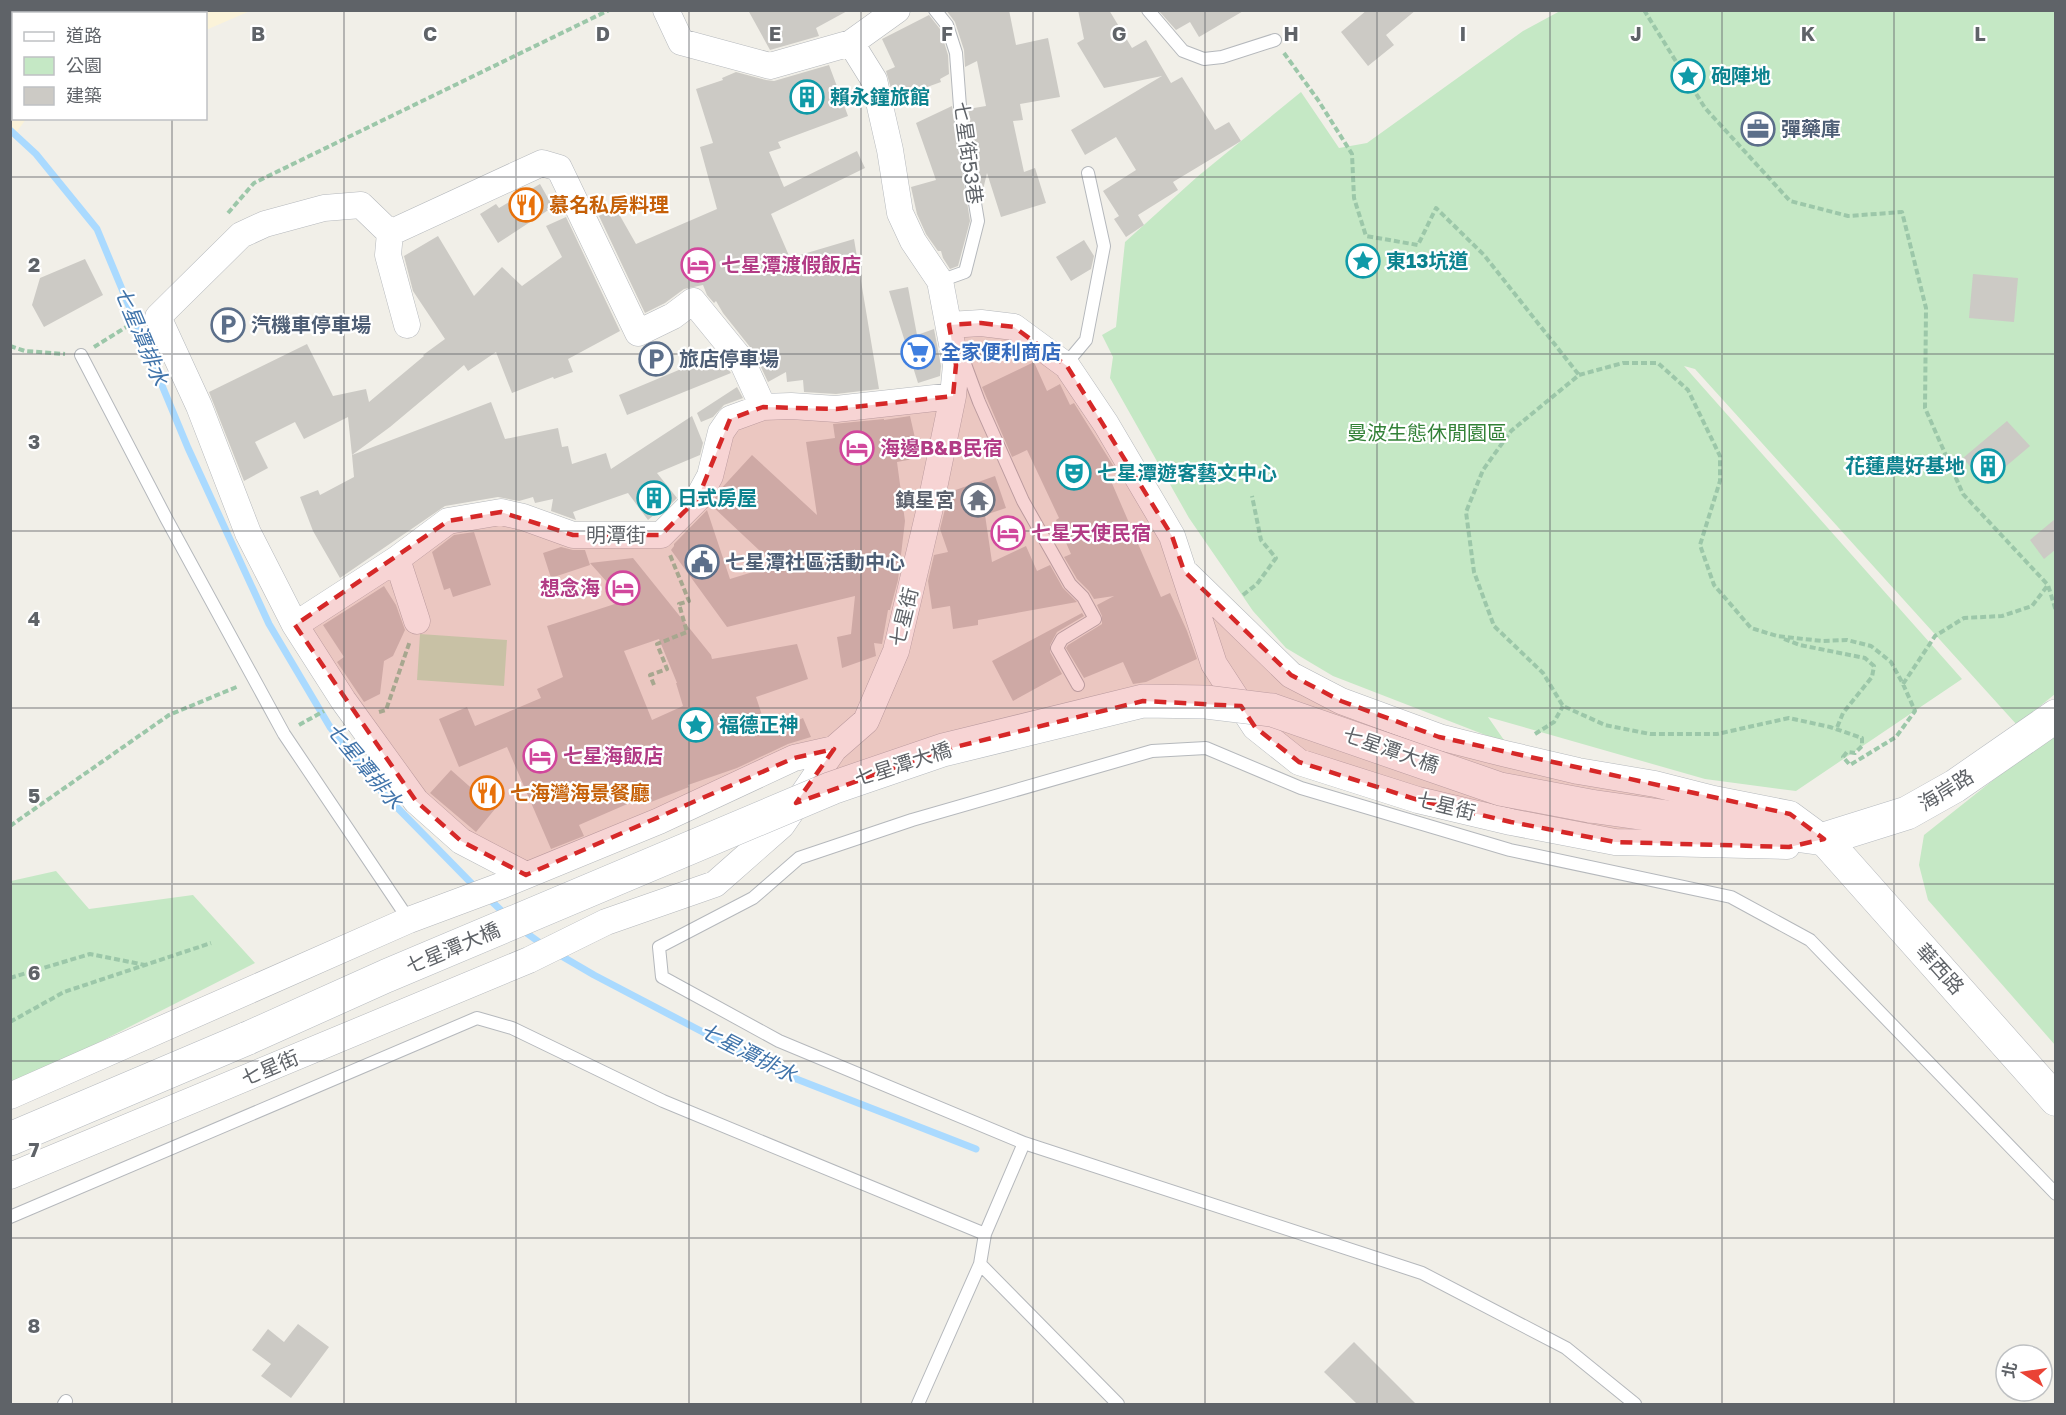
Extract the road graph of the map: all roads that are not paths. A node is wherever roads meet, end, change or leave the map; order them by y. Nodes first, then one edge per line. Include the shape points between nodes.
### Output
1 (666, 10) edge
2 (897, 10) edge
3 (935, 10) edge
4 (1148, 10) edge
5 (1275, 40) road end
6 (851, 43) junction
7 (1088, 173) dead end
8 (390, 233) junction
9 (940, 281) junction
10 (949, 325) junction
11 (407, 326) dead end
12 (81, 355) road end
13 (1065, 365) junction
14 (953, 396) junction
15 (763, 407) junction
16 (397, 559) junction
17 (1184, 571) junction
18 (417, 621) road end
19 (295, 625) junction
20 (1078, 686) dead end
21 (2055, 716) edge
22 (834, 749) junction
23 (1824, 839) junction
24 (515, 880) junction
25 (409, 920) junction
26 (248, 1038) joint
27 (10, 1096) edge
28 (2055, 1100) edge
29 (10, 1139) edge
30 (1024, 1143) junction
31 (10, 1176) edge
32 (2055, 1194) edge
33 (10, 1217) edge
34 (986, 1234) junction
35 (980, 1263) junction
36 (918, 1404) edge
37 (1118, 1404) edge
38 (1635, 1404) edge

1 - 6 street via 681,42 770,66
2 - 6 street
3 - 9 lane, 七星街53巷 via 947,25 957,53 961,120 978,221 965,272
4 - 5 lane via 1183,51 1204,59
6 - 9 street, 七星街 via 874,80 900,213
7 - 13 lane via 1104,246 1086,340
8 - 11 street via 388,255
8 - 15 street via 542,163 559,168 638,333 693,301 742,361
8 - 19 street via 361,205 324,208 265,225 241,235 158,317 199,406 249,533
9 - 10 street, 七星街
10 - 13 street, 七星街 via 1014,327
10 - 14 street, 七星街 via 956,366
10 - 20 lane via 1023,501 1070,584 1083,597 1095,619 1062,639 1057,648
12 - 25 lane via 284,734
13 - 17 street, 七星街 via 1106,424 1172,536
14 - 15 street, 明潭街 via 836,409
14 - 22 street, 七星街 via 896,651 866,721
15 - 16 street, 明潭街 via 730,419 698,498 661,534 573,535 501,512 448,521
16 - 18 street
16 - 19 street, 明潭街
17 - 23 street, 七星街 via 1291,675 1391,721 1439,737 1578,771 1790,814
17 - 23 street, 七星街 via 1214,664 1255,727 1299,762 1418,800 1615,842 1790,847
19 - 24 street via 349,709 416,801 461,841
21 - 23 main road, 海岸路 via 1955,786 1907,813
22 - 24 street, 七星街 via 794,758 659,821
22 - 31 street, 七星街 via 782,825 715,884 606,922 529,960
23 - 26 main road, 七星潭大橋, bridge via 1590,806 1500,789 1272,710 1206,702 1143,701 943,750 832,788
23 - 28 street, 華西路
24 - 25 street, 七星街
25 - 27 street
26 - 29 main road, 七星街
30 - 32 lane via 779,1041 707,1003 662,977 659,946 753,898 799,858 912,820 1152,752 1206,748 1301,788 1510,850 1731,897 1810,940
30 - 34 lane
30 - 38 lane via 1422,1273 1566,1348
33 - 34 lane via 477,1018 512,1028 663,1101
34 - 35 lane
35 - 36 lane
35 - 37 lane

